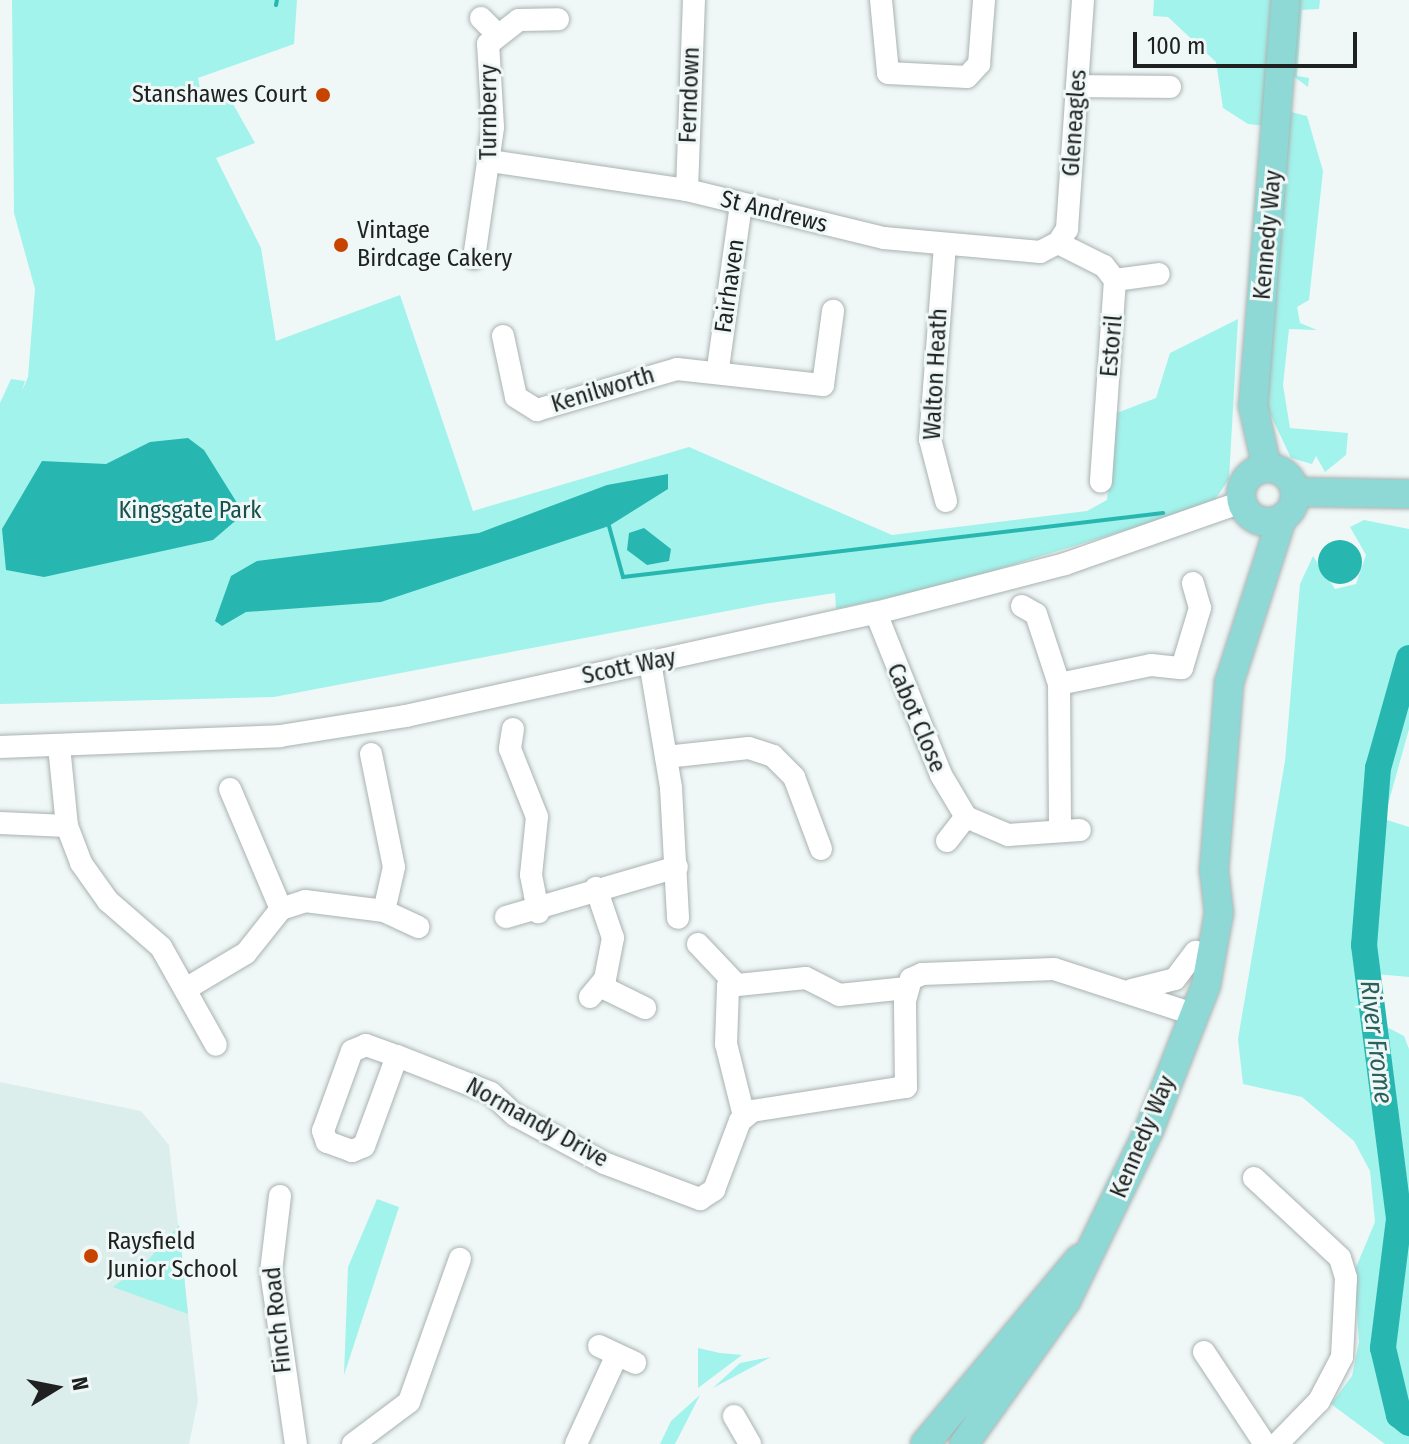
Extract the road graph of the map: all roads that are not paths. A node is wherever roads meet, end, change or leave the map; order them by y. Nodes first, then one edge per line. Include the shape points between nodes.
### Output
1 (694, 0) edge
2 (881, 0) edge
3 (984, 0) edge
4 (1083, 0) edge
5 (1286, 0) edge
6 (558, 19) dead end
7 (1077, 86) junction
8 (1170, 87) dead end
9 (490, 161) junction
10 (687, 190) junction
11 (741, 204) junction
12 (1058, 243) junction
13 (945, 245) junction
14 (474, 258) dead end
15 (1159, 274) dead end
16 (1115, 280) junction
17 (833, 311) dead end
18 (503, 336) dead end
19 (718, 368) junction
20 (1267, 468) junction
21 (1101, 482) dead end
22 (1295, 492) junction
23 (1409, 494) edge
24 (946, 501) dead end
25 (1248, 510) junction
26 (1282, 518) junction
27 (1265, 566) junction
28 (1193, 583) dead end
29 (1022, 606) dead end
30 (876, 613) junction
31 (650, 662) junction
32 (1059, 684) junction
33 (513, 729) dead end
34 (59, 746) junction
35 (0, 747) edge
36 (371, 754) dead end
37 (666, 757) junction
38 (230, 789) dead end
39 (966, 817) junction
40 (0, 823) edge
41 (67, 826) junction
42 (947, 841) dead end
43 (819, 850) dead end
44 (677, 867) junction
45 (1214, 870) junction
46 (596, 888) junction
47 (281, 909) junction
48 (384, 911) junction
49 (538, 912) junction
50 (506, 917) dead end
51 (678, 918) dead end
52 (419, 927) dead end
53 (698, 944) dead end
54 (1195, 952) junction
55 (733, 981) junction
56 (189, 987) junction
57 (907, 988) junction
58 (1132, 990) junction
59 (645, 1008) dead end
60 (1190, 1013) junction
61 (216, 1045) dead end
62 (397, 1056) junction
63 (744, 1116) junction
64 (1254, 1178) dead end
65 (280, 1196) dead end
66 (1083, 1255) junction
67 (460, 1259) dead end
68 (1204, 1352) dead end
69 (617, 1355) dead end
70 (734, 1416) dead end
71 (1276, 1443) edge
72 (296, 1444) edge
73 (353, 1444) edge
74 (576, 1444) edge
75 (750, 1444) edge
76 (925, 1444) edge
77 (964, 1444) edge

1 - 10 street, Ferndown
2 - 3 street via 888,73 967,77 979,64
4 - 7 street, Gleneagles
5 - 20 main road, Kennedy Way via 1253,406
6 - 9 street, Turnberry via 488,25
7 - 8 street
7 - 12 street, Gleneagles via 1067,229
9 - 10 street, St Andrews
9 - 14 street, Turnberry
10 - 11 street, St Andrews
11 - 13 street, St Andrews via 884,238
11 - 19 street, Fairhaven
12 - 13 street, St Andrews via 1040,252
12 - 16 street, Estoril via 1104,266
13 - 24 street, Walton Heath via 930,439
15 - 16 street
16 - 21 street, Estoril
17 - 19 street, Kenilworth via 823,385
18 - 19 street, Kenilworth via 516,397 537,410 659,371
20 - 22 main road via 1286,475
20 - 25 main road via 1245,481
22 - 23 main road
22 - 26 main road
25 - 26 main road
25 - 27 main road
25 - 30 street, Scott Way
26 - 27 main road, Kennedy Way
27 - 45 main road, Kennedy Way via 1229,683
28 - 32 street via 1200,608 1182,668 1151,665
29 - 32 street via 1036,614
30 - 31 street, Scott Way
30 - 39 street, Cabot Close via 941,775
31 - 34 street, Scott Way via 280,736
31 - 37 street
32 - 39 street via 1070,831 1008,835
33 - 49 street via 510,749 537,817 531,875
34 - 35 street, Scott Way
34 - 41 street
36 - 48 street via 384,777 394,867
37 - 43 street via 749,748 773,756 794,777
37 - 44 street
38 - 47 street
39 - 42 street
40 - 41 street
41 - 56 street via 81,863 108,901 161,947
44 - 46 street
44 - 51 street
45 - 54 main road, Kennedy Way
45 - 60 main road, Kennedy Way via 1219,913 1206,985
46 - 49 street
46 - 59 street via 613,938 596,992
47 - 48 street via 320,899
47 - 56 street via 246,953
48 - 52 street
49 - 50 street
53 - 55 street
54 - 58 street via 1175,979
54 - 60 main road, Kennedy Way
55 - 57 street via 806,978 839,995
55 - 63 street via 723,996 726,1044
56 - 61 street
57 - 58 street via 922,974 1035,968
57 - 63 street via 911,1075 901,1091
58 - 60 street
60 - 66 main road, Kennedy Way via 1149,1130
62 - 62 street, Normandy Drive via 366,1045 352,1051 323,1131 327,1142 352,1151 364,1146
62 - 63 street, Normandy Drive via 491,1093 515,1115 604,1163 700,1199 714,1190
64 - 71 street via 1340,1258 1346,1278 1342,1357 1319,1401
65 - 72 street, Finch Road via 271,1271
66 - 76 main road, Kennedy Way via 1048,1288
66 - 77 main road, Kennedy Way via 1066,1301
67 - 73 street via 409,1402
68 - 71 street
69 - 74 street
70 - 75 street

